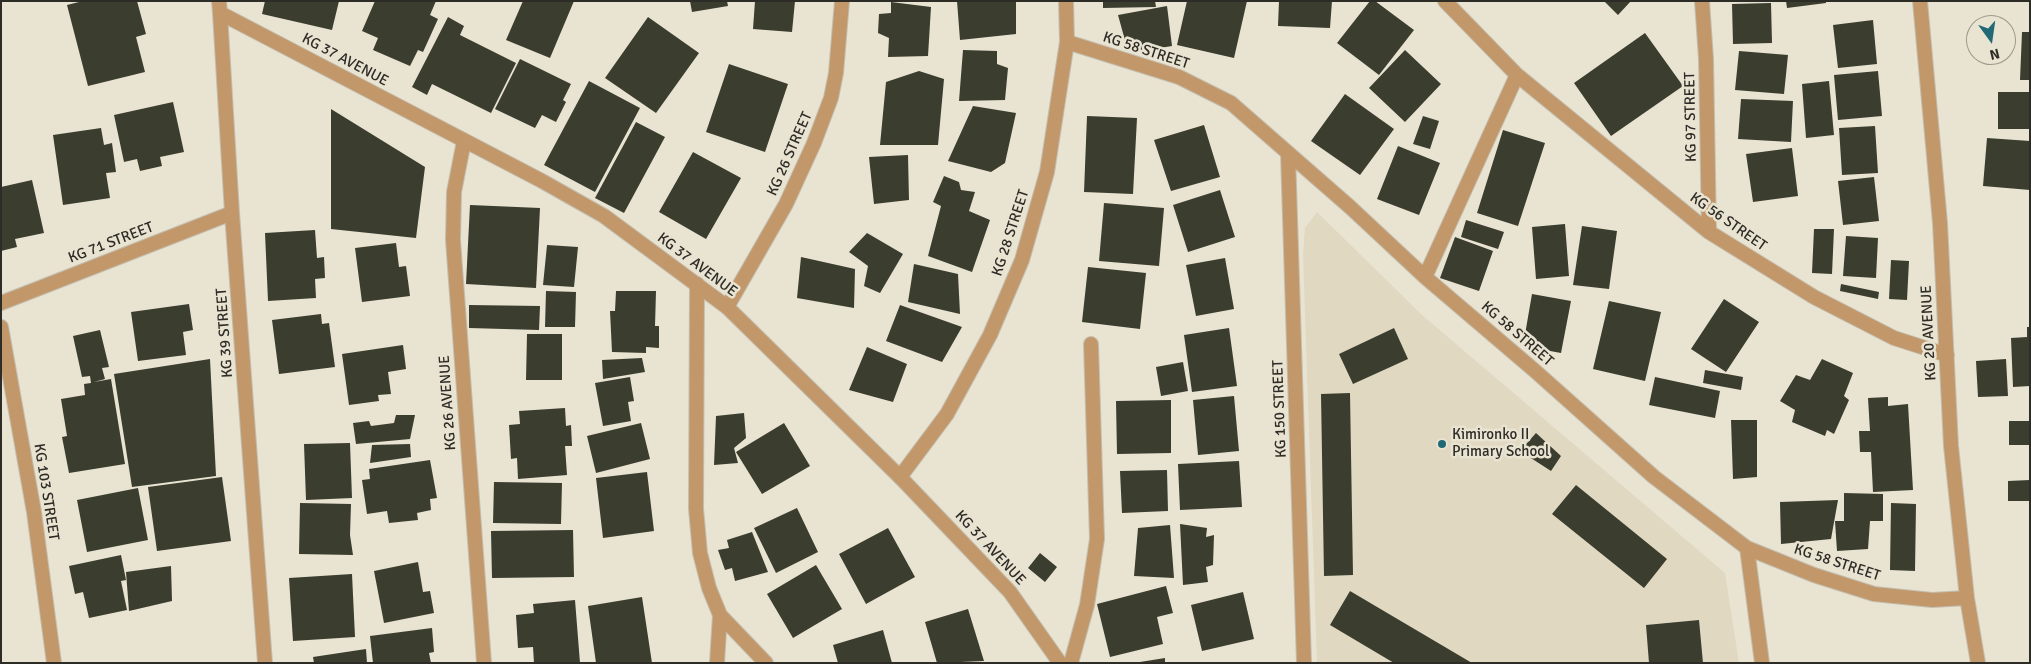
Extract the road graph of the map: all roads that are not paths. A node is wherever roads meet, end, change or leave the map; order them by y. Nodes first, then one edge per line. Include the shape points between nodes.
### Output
1 (842, 1) edge
2 (1066, 1) edge
3 (1445, 1) edge
4 (1702, 1) edge
5 (1920, 1) edge
6 (220, 7) edge
7 (1067, 42) junction
8 (1517, 74) junction
9 (464, 141) junction
10 (1288, 154) junction
11 (232, 212) junction
12 (1709, 232) junction
13 (1425, 277) junction
14 (697, 284) junction
15 (1, 303) edge
16 (727, 307) junction
17 (1, 327) edge
18 (1091, 344) dead end
19 (1947, 355) junction
20 (900, 478) junction
21 (1747, 548) junction
22 (1967, 598) junction
23 (720, 615) junction
24 (54, 663) edge
25 (265, 663) edge
26 (484, 663) edge
27 (717, 663) edge
28 (766, 663) edge
29 (1060, 663) edge
30 (1071, 663) edge
31 (1304, 663) edge
32 (1762, 663) edge
33 (1978, 663) edge

1 - 16 street, KG 26 STREET via 831,98 786,204
2 - 7 street, KG 28 STREET
3 - 8 street, KG 56 STREET
4 - 12 street, KG 97 STREET
5 - 19 street, KG 20 AVENUE via 1940,223
6 - 9 street, KG 37 AVENUE
6 - 11 street, KG 39 STREET
7 - 10 street, KG 58 STREET via 1179,76 1230,103
7 - 20 street, KG 28 STREET via 1047,172 1022,260 990,334 947,414
8 - 12 street, KG 56 STREET
8 - 13 street
9 - 14 street, KG 37 AVENUE via 604,216
9 - 26 street, KG 26 AVENUE via 454,192 453,240
10 - 13 street, KG 58 STREET
10 - 31 street, KG 150 STREET
11 - 15 street, KG 71 STREET
11 - 25 street, KG 39 STREET
12 - 19 street, KG 56 STREET via 1814,297 1894,338
13 - 21 street, KG 58 STREET via 1654,477
14 - 16 street, KG 37 AVENUE
14 - 23 street via 696,509 700,553
16 - 20 street, KG 37 AVENUE
17 - 24 street, KG 103 STREET via 34,512
18 - 30 street via 1097,539 1087,605
19 - 22 street, KG 20 AVENUE via 1951,446
20 - 29 street, KG 37 AVENUE via 1010,592
21 - 22 street, KG 58 STREET via 1814,575 1874,594 1932,600
21 - 32 street
22 - 33 street, KG 20 AVENUE
23 - 27 street
23 - 28 street

